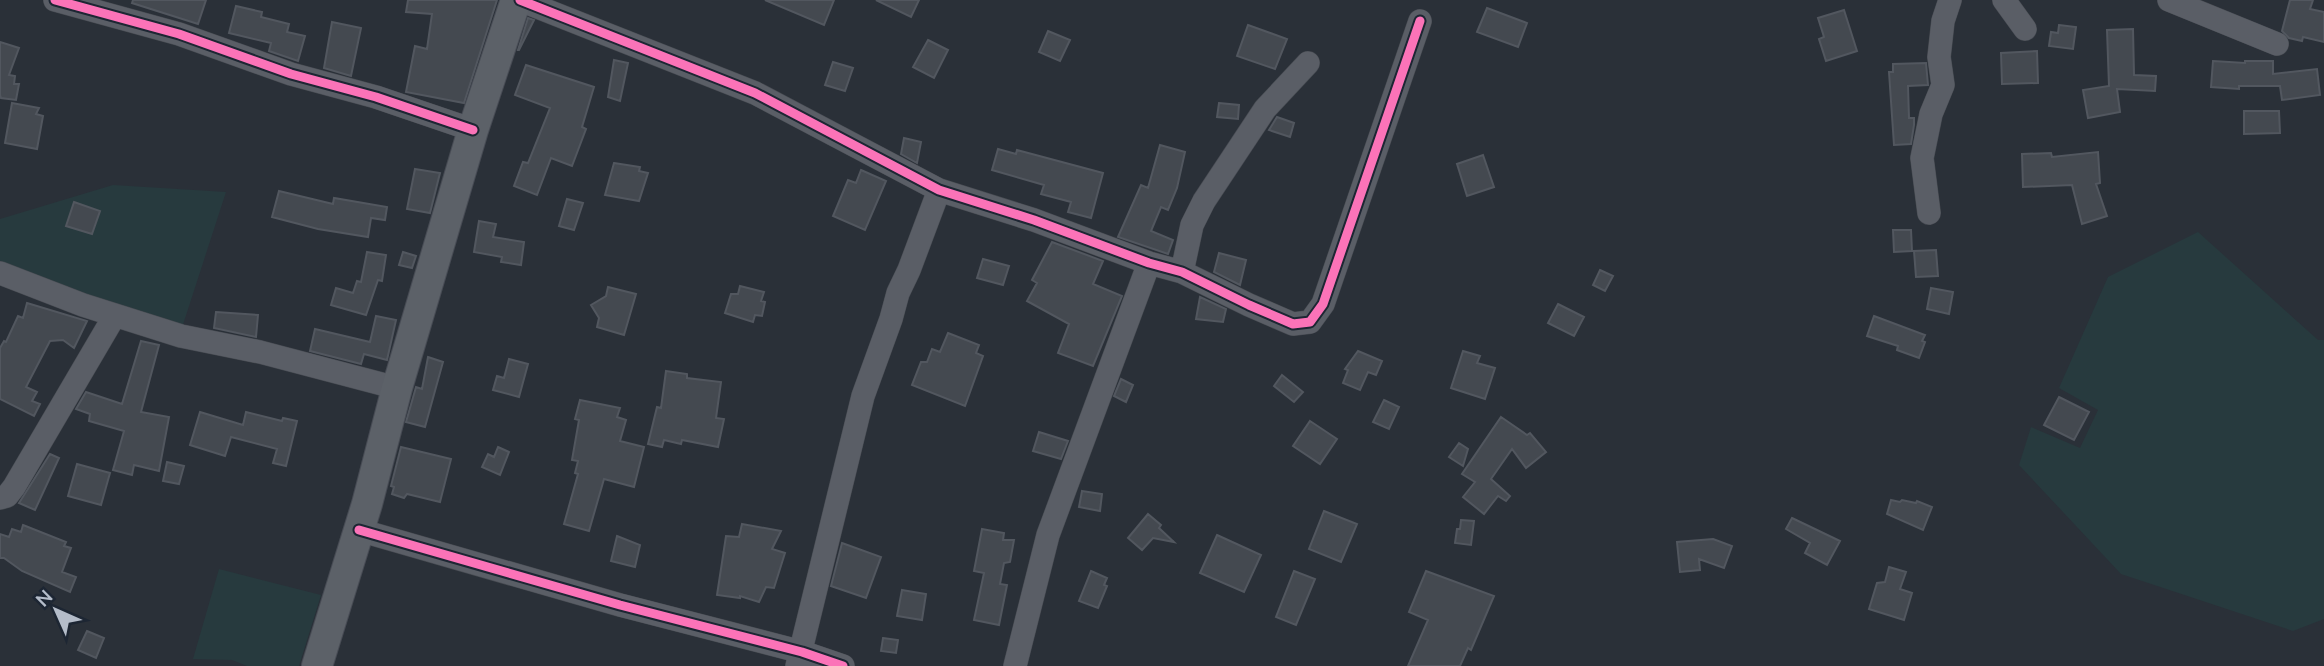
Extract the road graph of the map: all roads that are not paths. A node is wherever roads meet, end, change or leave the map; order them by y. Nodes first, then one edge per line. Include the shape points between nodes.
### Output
1 (55, 0) edge
2 (518, 0) edge
3 (1950, 0) edge
4 (2004, 0) edge
5 (2169, 0) edge
6 (1420, 21) dead end
7 (2025, 29) dead end
8 (2277, 44) dead end
9 (1308, 63) dead end
10 (473, 130) junction
11 (939, 190) junction
12 (1929, 213) dead end
13 (1149, 263) junction
14 (1182, 272) junction
15 (0, 273) edge
16 (115, 315) junction
17 (397, 388) junction
18 (0, 498) edge
19 (359, 530) junction
20 (799, 659) edge
21 (317, 666) edge
22 (843, 666) edge
23 (1015, 666) edge

1 - 10 street via 179,34
2 - 10 main road
2 - 11 street via 755,93
3 - 12 street via 1939,57 1942,85 1922,158
4 - 7 street
5 - 8 street
6 - 14 street via 1323,304 1310,322 1293,324
9 - 14 street via 1265,109 1204,201 1192,225
10 - 17 main road
11 - 13 street
11 - 20 street via 863,396
13 - 14 street
13 - 23 street via 1048,535
15 - 16 street
16 - 17 street via 181,336
16 - 18 street via 14,487
17 - 19 main road
19 - 20 street
19 - 21 main road
20 - 22 street

